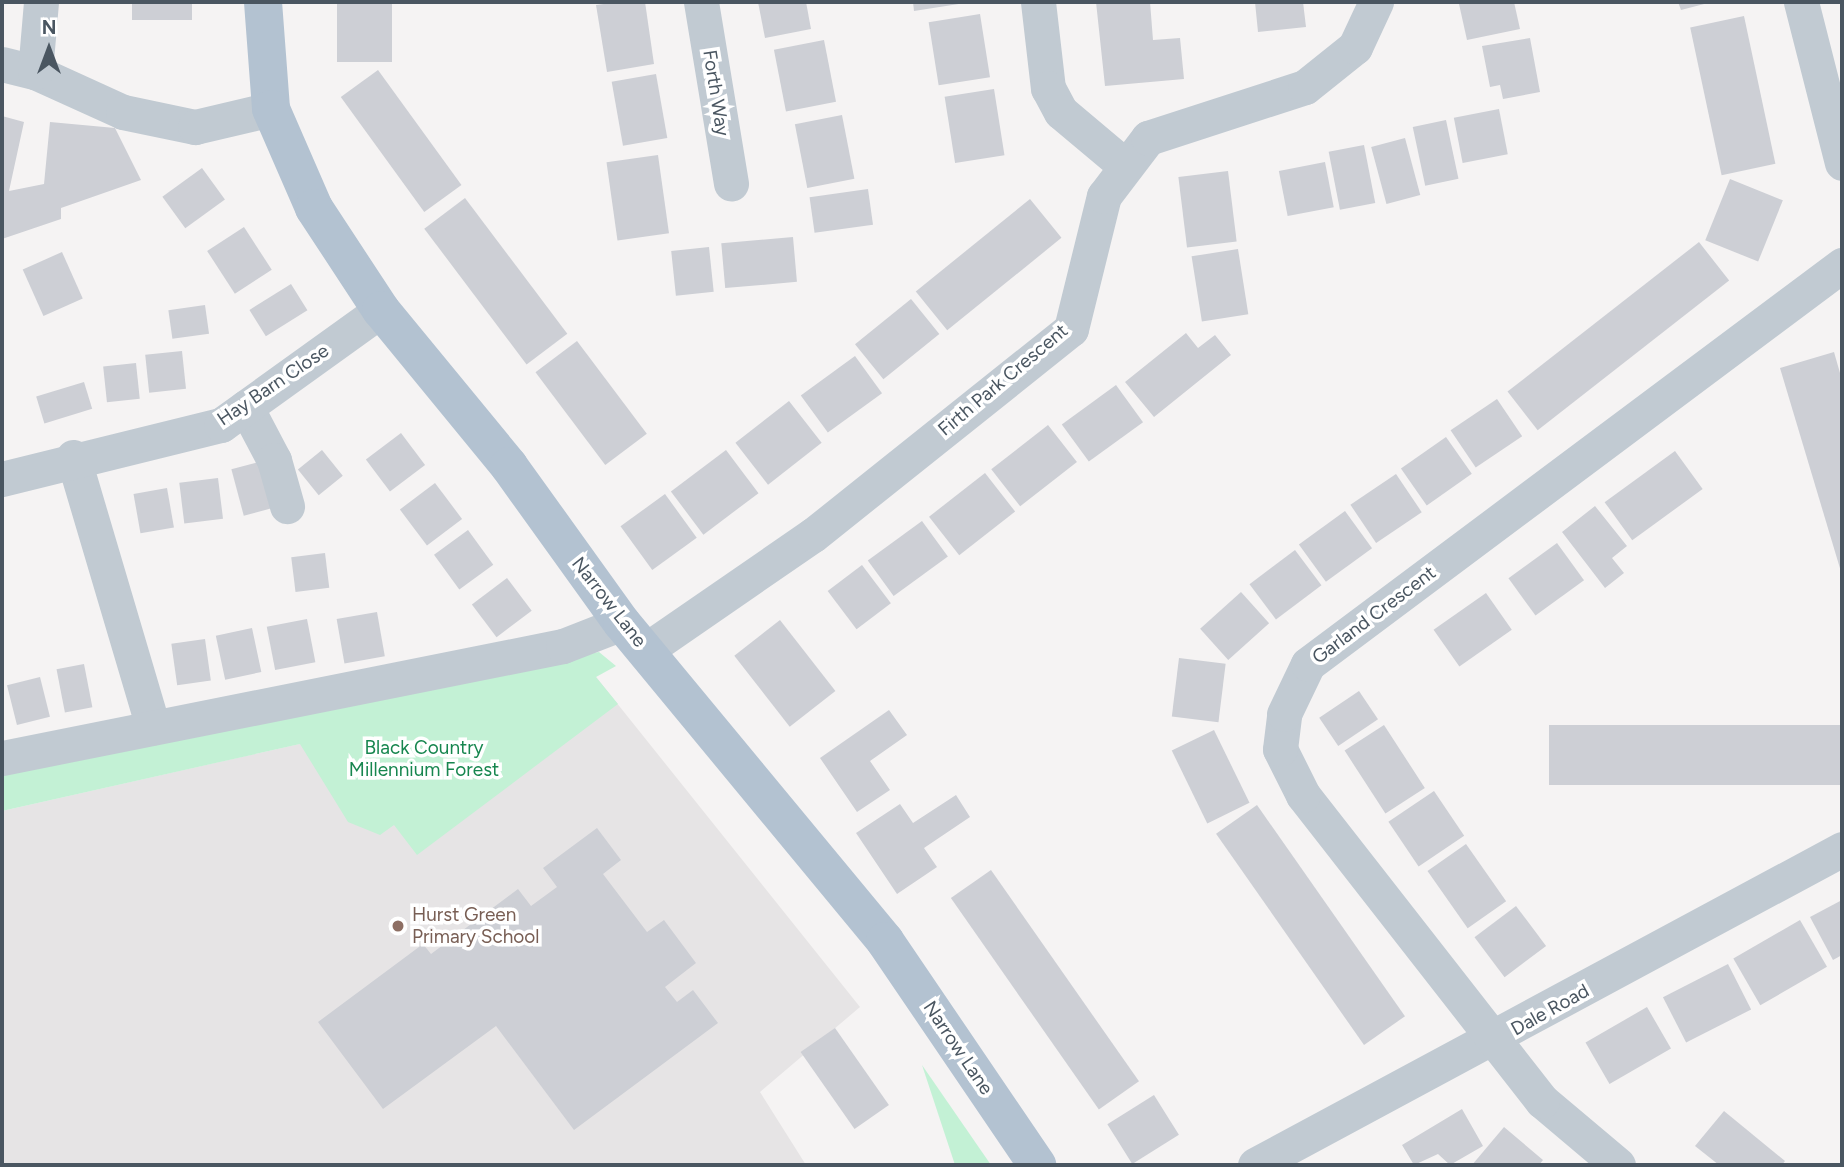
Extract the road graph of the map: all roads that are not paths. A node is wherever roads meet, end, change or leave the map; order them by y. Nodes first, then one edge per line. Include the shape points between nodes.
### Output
1 (41, 2) edge
2 (263, 2) edge
3 (701, 2) edge
4 (1038, 2) edge
5 (1376, 2) edge
6 (1801, 2) edge
7 (2, 64) edge
8 (35, 72) junction
9 (271, 109) junction
10 (1842, 163) edge
11 (1123, 164) junction
12 (731, 184) dead end
13 (1842, 265) edge
14 (381, 310) junction
15 (246, 407) junction
16 (73, 457) junction
17 (2, 478) edge
18 (287, 506) dead end
19 (634, 636) junction
20 (153, 727) junction
21 (2, 758) edge
22 (1842, 849) edge
23 (1496, 1040) junction
24 (1037, 1165) edge
25 (1255, 1165) edge
26 (1618, 1165) edge

1 - 8 street
2 - 9 main road, Narrow Lane
3 - 12 street, Forth Way
4 - 11 street via 1048,88 1061,112
5 - 11 street, Firth Park Crescent via 1355,47 1305,87 1184,122 1148,138
6 - 10 street
7 - 8 street
8 - 9 street via 123,112 195,127
9 - 14 main road, Narrow Lane via 314,208
11 - 19 street, Firth Park Crescent via 1104,196 1071,329 813,535
13 - 23 street, Garland Crescent via 1308,664 1284,714 1280,749 1303,795
14 - 15 street, Hay Barn Close
14 - 19 main road, Narrow Lane via 509,466
15 - 16 street, Hay Barn Close via 221,425
15 - 18 street via 274,460
16 - 17 street, Hay Barn Close
16 - 20 street
19 - 20 street, Firth Park Crescent
19 - 24 main road, Narrow Lane via 885,942
20 - 21 street, Firth Park Crescent
22 - 23 street, Dale Road
23 - 25 street, Dale Road
23 - 26 street, Garland Crescent via 1542,1101

